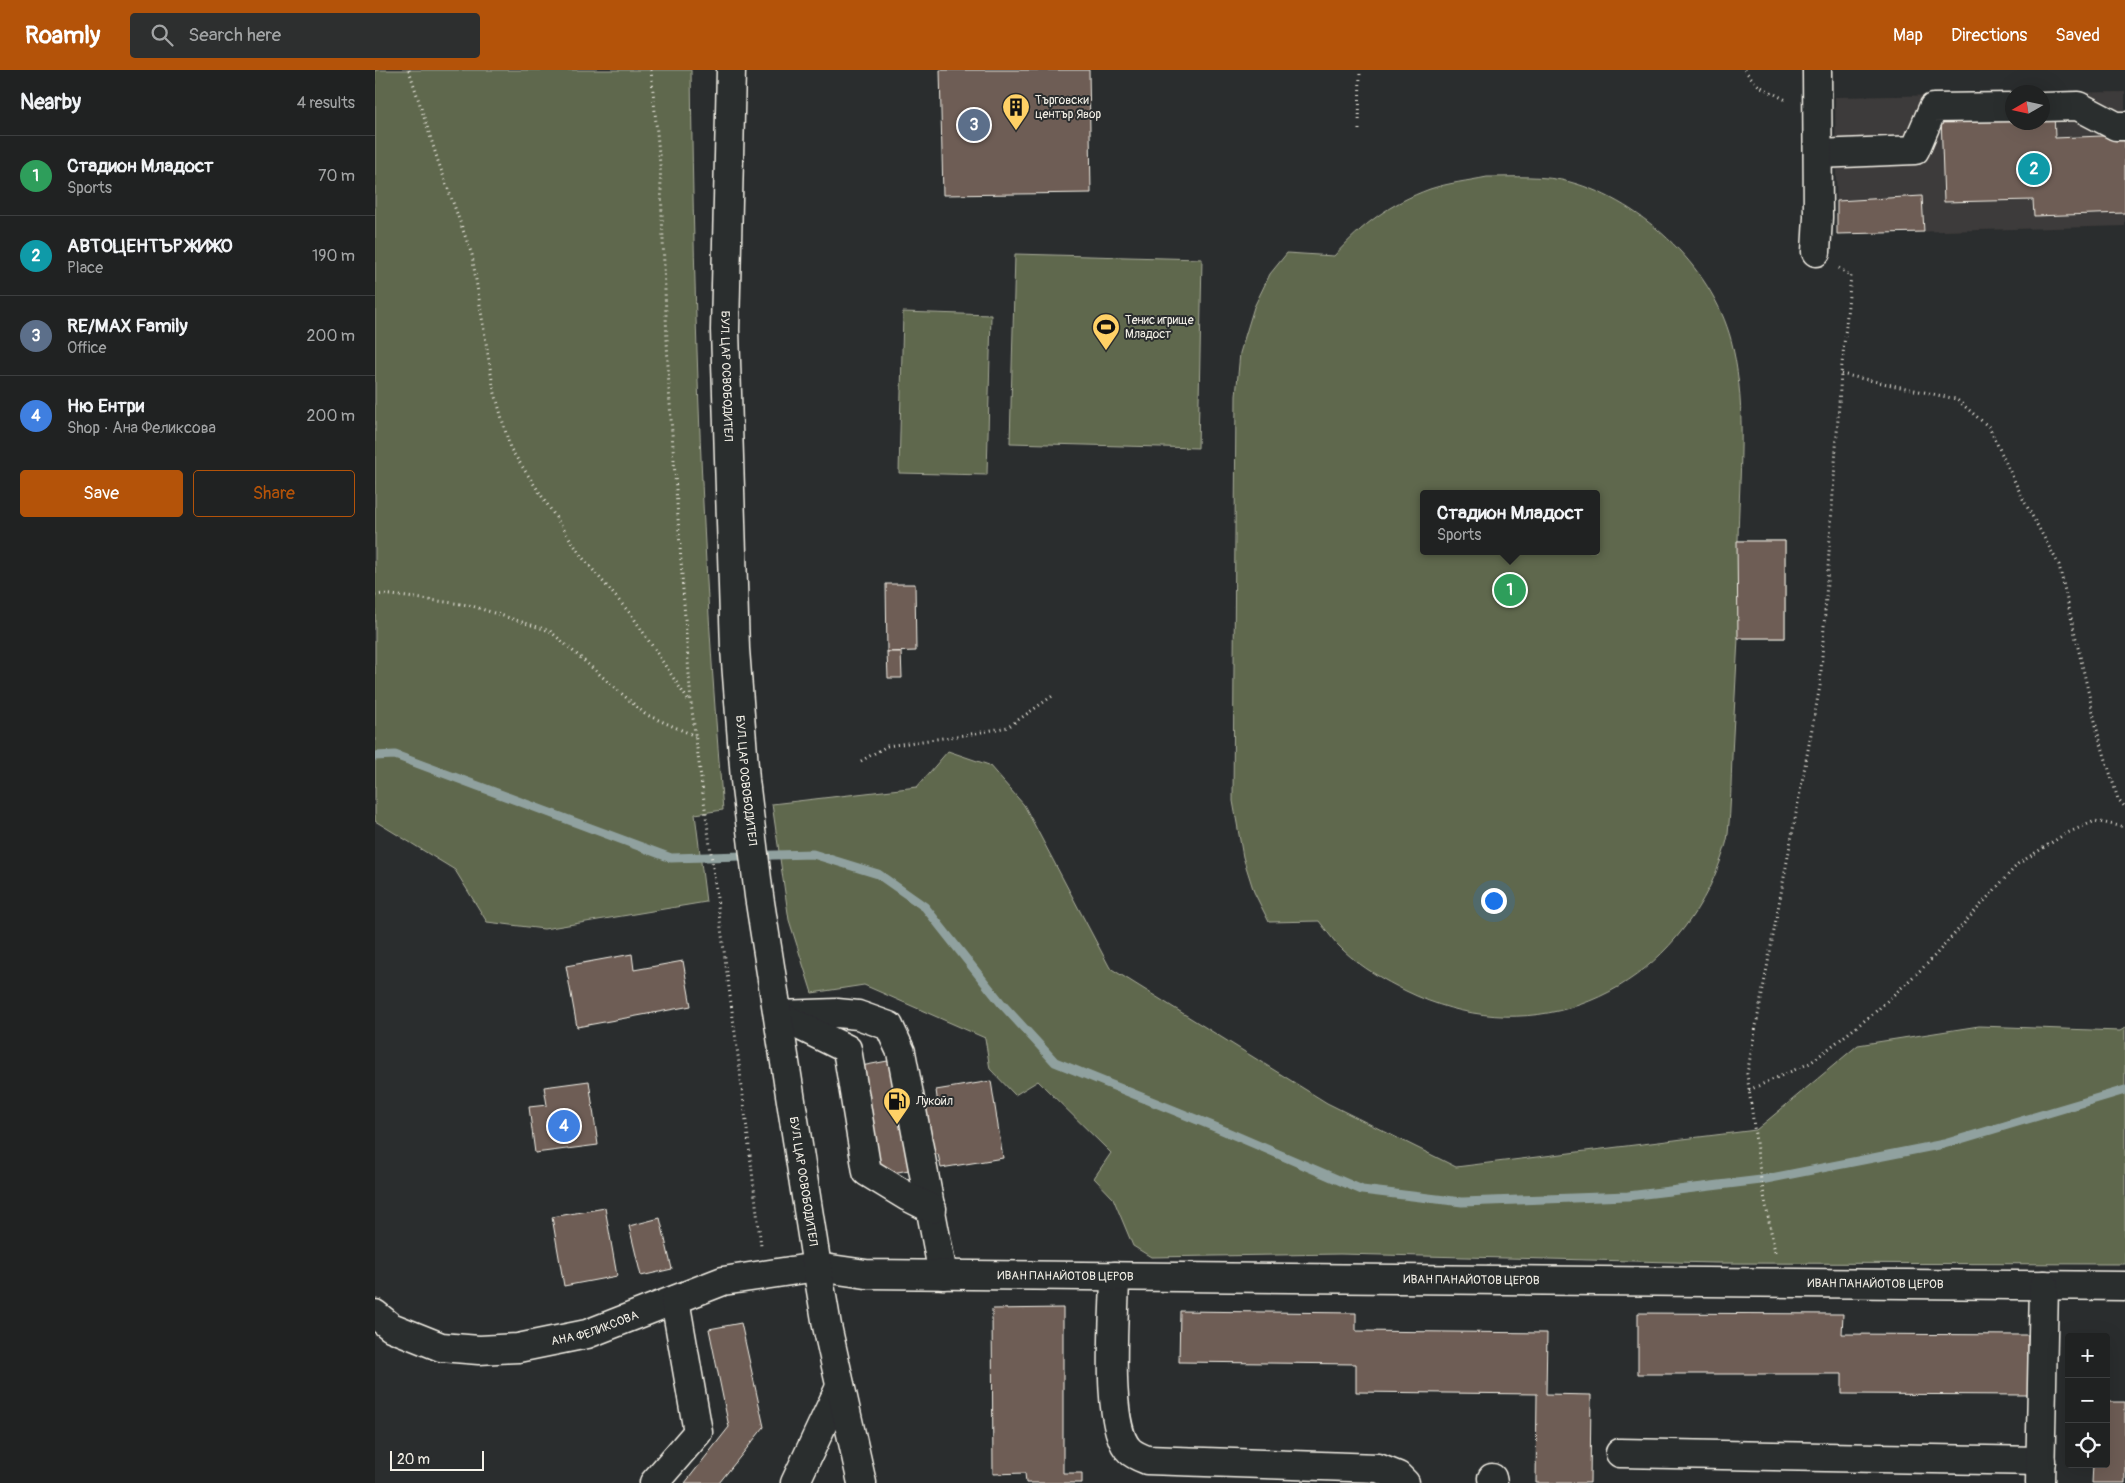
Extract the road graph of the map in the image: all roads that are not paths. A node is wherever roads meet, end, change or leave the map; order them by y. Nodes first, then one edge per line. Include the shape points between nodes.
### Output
1 (731, 70) edge
2 (1817, 70) edge
3 (2050, 106) edge
4 (2005, 107) edge
5 (2125, 126) edge
6 (1818, 154) junction
7 (1816, 252) road end
8 (779, 1015) junction
9 (932, 1208) junction
10 (817, 1267) junction
11 (943, 1275) junction
12 (1115, 1276) junction
13 (2044, 1285) junction
14 (2125, 1286) edge
15 (675, 1300) junction
16 (375, 1314) edge
17 (840, 1387) junction
18 (1619, 1453) dead end
19 (2041, 1472) edge
20 (654, 1483) edge
21 (795, 1483) edge
22 (862, 1483) edge
23 (1405, 1483) edge

1 - 8 street, БУЛ. ЦАР ОСВОБОДИТЕЛ via 725,330 735,649 748,807
2 - 6 street
3 - 5 street via 2078,106 2116,126
4 - 6 street via 1933,108 1915,150
6 - 7 street via 1808,220
8 - 9 street via 847,1049 867,1172
8 - 9 street via 859,1014 889,1026 901,1052
8 - 10 street, БУЛ. ЦАР ОСВОБОДИТЕЛ
9 - 11 street
10 - 11 street, ИВАН ПАНАЙОТОВ ЦЕРОВ via 866,1274
10 - 15 street, АНА ФЕЛИКСОВА via 723,1281
10 - 17 street, БУЛ. ЦАР ОСВОБОДИТЕЛ
11 - 12 street, ИВАН ПАНАЙОТОВ ЦЕРОВ
12 - 13 street, ИВАН ПАНАЙОТОВ ЦЕРОВ
12 - 23 street via 1113,1406 1119,1431 1129,1451 1147,1460 1378,1468 1398,1476
13 - 14 street, ИВАН ПАНАЙОТОВ ЦЕРОВ
13 - 19 street
15 - 16 street, АНА ФЕЛИКСОВА via 587,1334 518,1348 479,1350 441,1347 391,1326
15 - 20 street via 698,1432
17 - 21 street
17 - 22 street, БУЛ. ЦАР ОСВОБОДИТЕЛ
18 - 19 street

